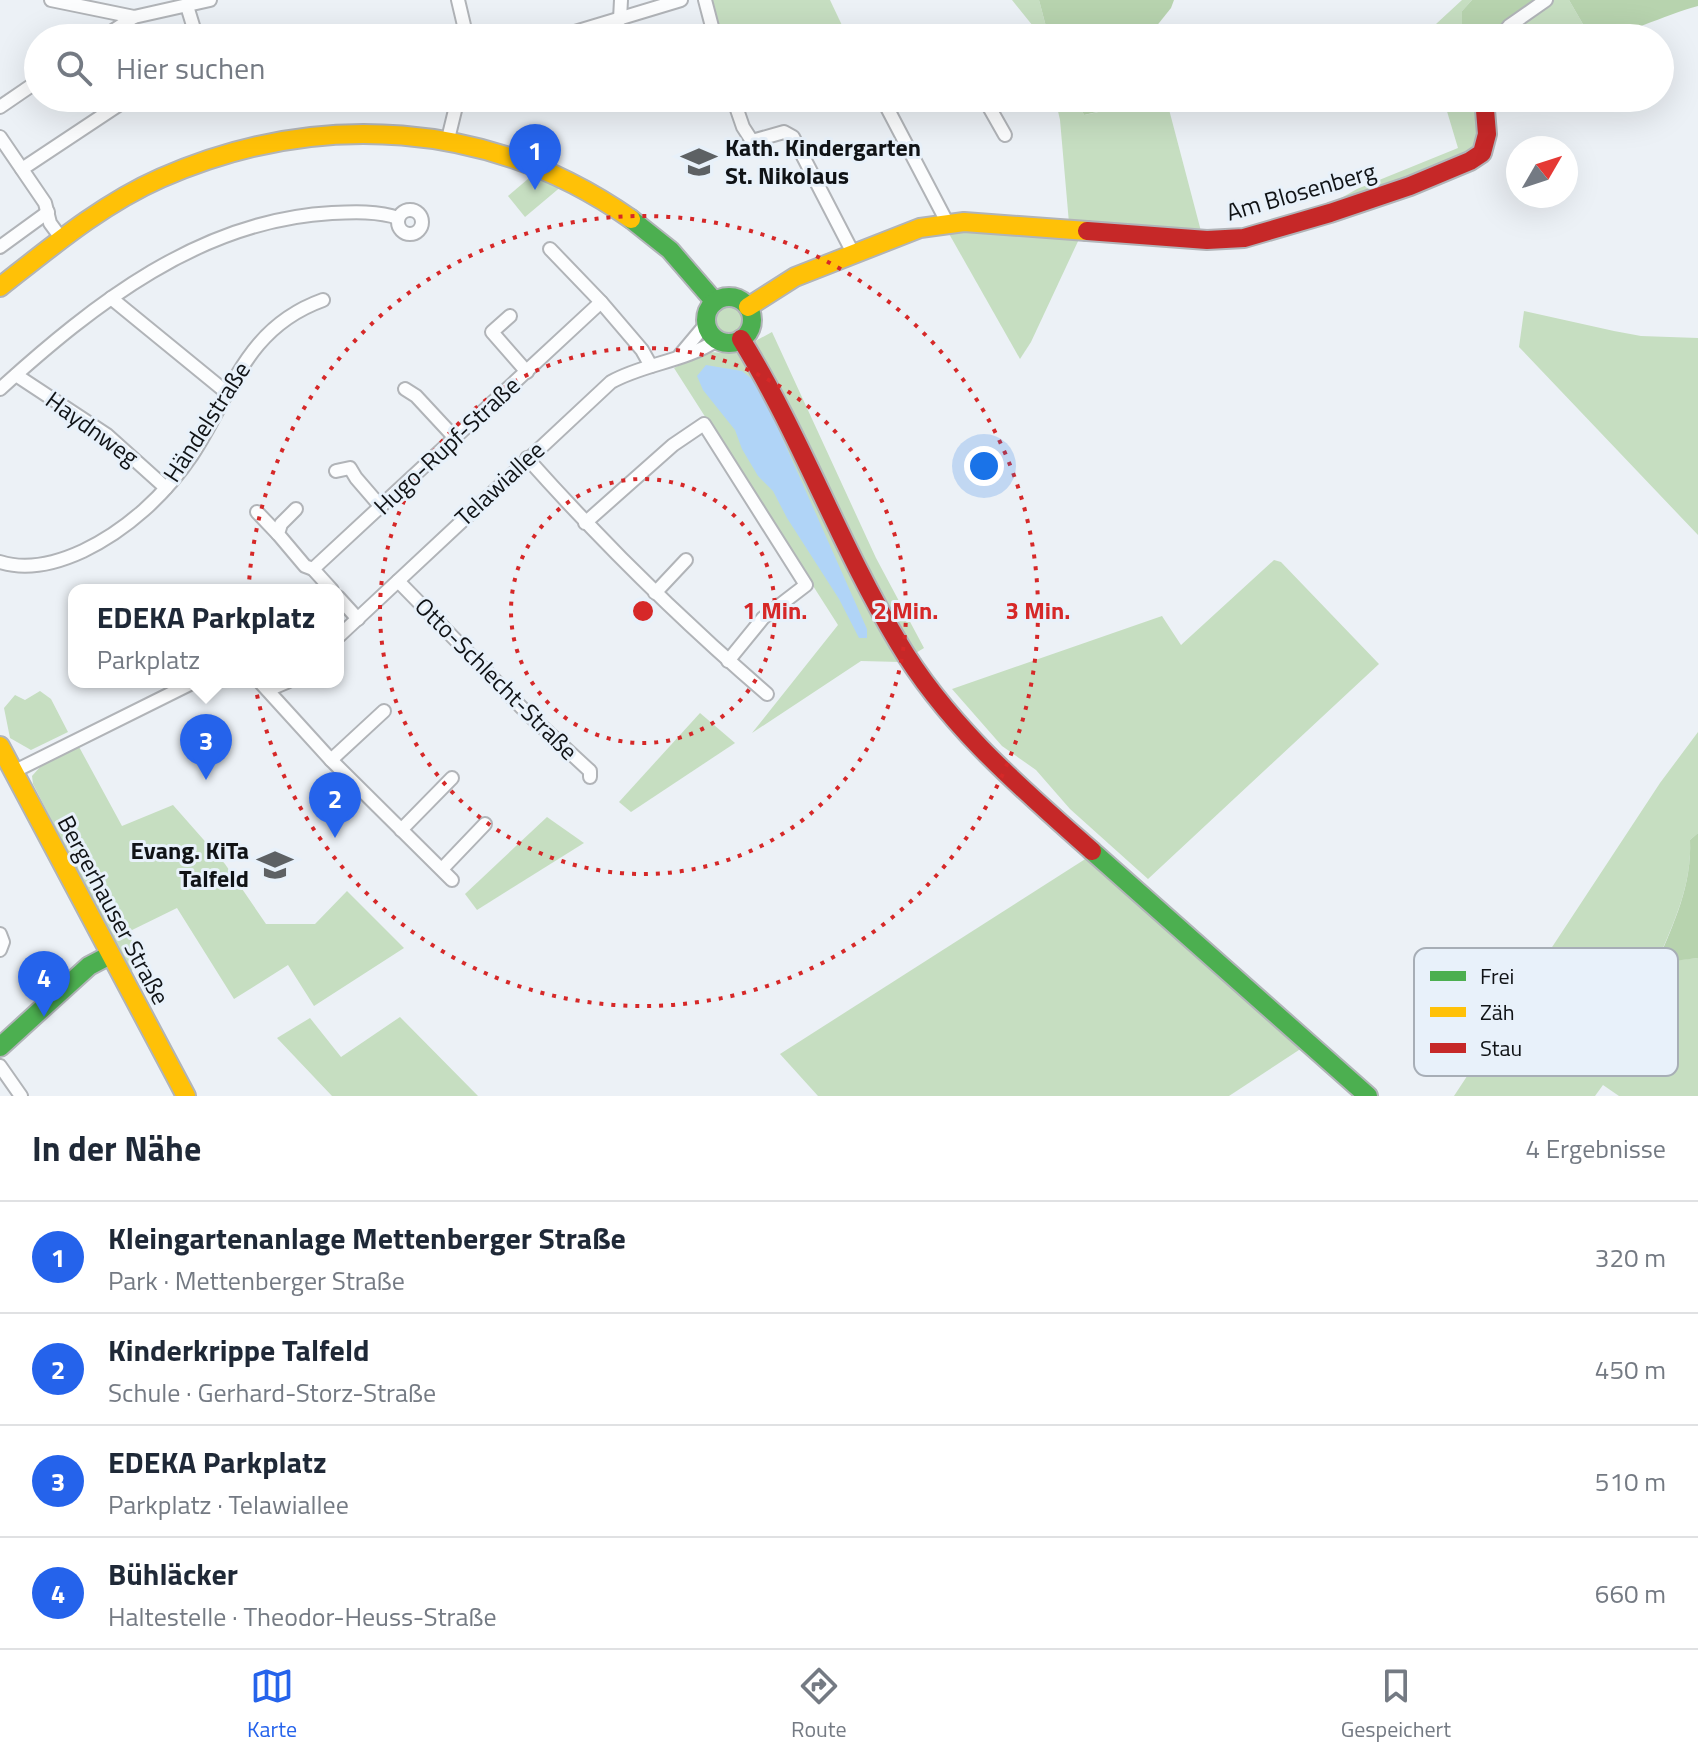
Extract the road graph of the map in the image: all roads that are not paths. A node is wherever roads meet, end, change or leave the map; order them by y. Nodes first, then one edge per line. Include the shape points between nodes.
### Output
1 (51, 0) edge
2 (210, 0) edge
3 (458, 0) edge
4 (621, 0) edge
5 (681, 0) edge
6 (705, 0) edge
7 (1546, 0) edge
8 (187, 6) junction
9 (134, 17) junction
10 (620, 19) junction
11 (123, 24) edge
12 (192, 24) edge
13 (464, 24) edge
14 (603, 24) edge
15 (711, 24) edge
16 (1512, 24) edge
17 (24, 91) edge
18 (0, 107) edge
19 (108, 112) edge
20 (455, 112) edge
21 (738, 112) edge
22 (889, 112) edge
23 (992, 112) edge
24 (1485, 112) edge
25 (1005, 135) dead end
26 (0, 137) edge
27 (448, 139) junction
28 (22, 169) junction
29 (48, 212) junction
30 (398, 218) dead end
31 (948, 224) junction
32 (61, 238) junction
33 (0, 247) edge
34 (550, 249) dead end
35 (853, 253) junction
36 (0, 287) edge
37 (111, 298) junction
38 (323, 300) dead end
39 (601, 302) junction
40 (715, 302) junction
41 (748, 307) junction
42 (510, 316) dead end
43 (711, 332) junction
44 (741, 339) junction
45 (678, 358) junction
46 (651, 366) junction
47 (527, 372) junction
48 (16, 375) junction
49 (0, 389) edge
50 (405, 389) dead end
51 (226, 392) junction
52 (455, 438) junction
53 (527, 458) junction
54 (336, 471) dead end
55 (166, 488) junction
56 (381, 507) junction
57 (296, 509) dead end
58 (257, 512) dead end
59 (585, 523) junction
60 (278, 534) junction
61 (686, 560) dead end
62 (0, 562) edge
63 (313, 569) junction
64 (398, 581) junction
65 (327, 584) edge
66 (655, 593) junction
67 (344, 604) edge
68 (358, 619) junction
69 (344, 632) edge
70 (728, 661) junction
71 (182, 688) edge
72 (266, 688) edge
73 (767, 694) dead end
74 (384, 711) dead end
75 (0, 746) edge
76 (331, 760) junction
77 (13, 772) junction
78 (590, 777) dead end
79 (452, 778) dead end
80 (485, 824) dead end
81 (401, 830) junction
82 (442, 869) junction
83 (452, 880) dead end
84 (0, 934) edge
85 (0, 950) edge
86 (110, 955) junction
87 (0, 1047) edge
88 (0, 1066) edge
89 (21, 1096) edge
90 (186, 1096) edge
91 (1368, 1096) edge

1 - 9 street
2 - 8 street
3 - 13 street
4 - 10 street
5 - 10 street
6 - 15 street
7 - 16 street
8 - 9 street
8 - 12 street
9 - 11 street
10 - 14 street
17 - 18 street
19 - 28 street
20 - 27 street
21 - 35 street via 752,141 784,132 793,137
22 - 31 street
23 - 25 street
24 - 31 main road, Am Blosenberg via 1485,150 1471,162 1244,238
26 - 28 street
27 - 32 main road via 386,133 316,137 231,151 159,179
27 - 40 main road via 529,162 594,193 665,245
28 - 29 street
29 - 32 street
29 - 33 street
30 - 37 street via 348,212 281,218 238,230 150,272
31 - 35 main road, Am Blosenberg via 920,228
32 - 36 main road
34 - 39 street
35 - 41 main road, Am Blosenberg via 795,277
37 - 48 street
37 - 51 street
38 - 51 street, Händelstraße via 300,310 265,338
39 - 46 street
39 - 47 street, Hugo-Rupf-Straße
40 - 41 main road via 737,298
40 - 43 main road via 708,311
41 - 44 main road via 751,327
42 - 47 street via 492,332
43 - 44 main road via 730,343
43 - 45 street
43 - 45 street, Telawiallee via 702,349
44 - 91 main road via 784,408 876,604 941,704 1017,784
45 - 46 street, Telawiallee
46 - 53 street, Telawiallee via 611,382
47 - 52 street, Hugo-Rupf-Straße
48 - 49 street
48 - 55 street, Haydnweg via 107,435
50 - 52 street
51 - 55 street, Händelstraße via 194,452
52 - 56 street, Hugo-Rupf-Straße
53 - 59 street
53 - 64 street, Telawiallee
54 - 56 street via 350,468
55 - 62 street, Händelstraße via 120,530 77,554 35,566
56 - 63 street, Hugo-Rupf-Straße
57 - 60 street
58 - 60 street
59 - 66 street
59 - 70 street via 704,424 806,585 763,618
60 - 63 street
61 - 66 street
63 - 65 street
64 - 68 street, Telawiallee
64 - 78 street, Otto-Schlecht-Straße via 590,771
66 - 70 street
67 - 68 street
68 - 69 street, Telawiallee
70 - 73 street
71 - 77 street
72 - 76 street
74 - 76 street
75 - 77 main road, Bergerhauser Straße
76 - 81 street
77 - 86 main road, Bergerhauser Straße
79 - 81 street
80 - 82 street
81 - 82 street
82 - 83 street
84 - 85 street
86 - 87 main road via 89,966
86 - 90 main road, Bergerhauser Straße
88 - 89 street

